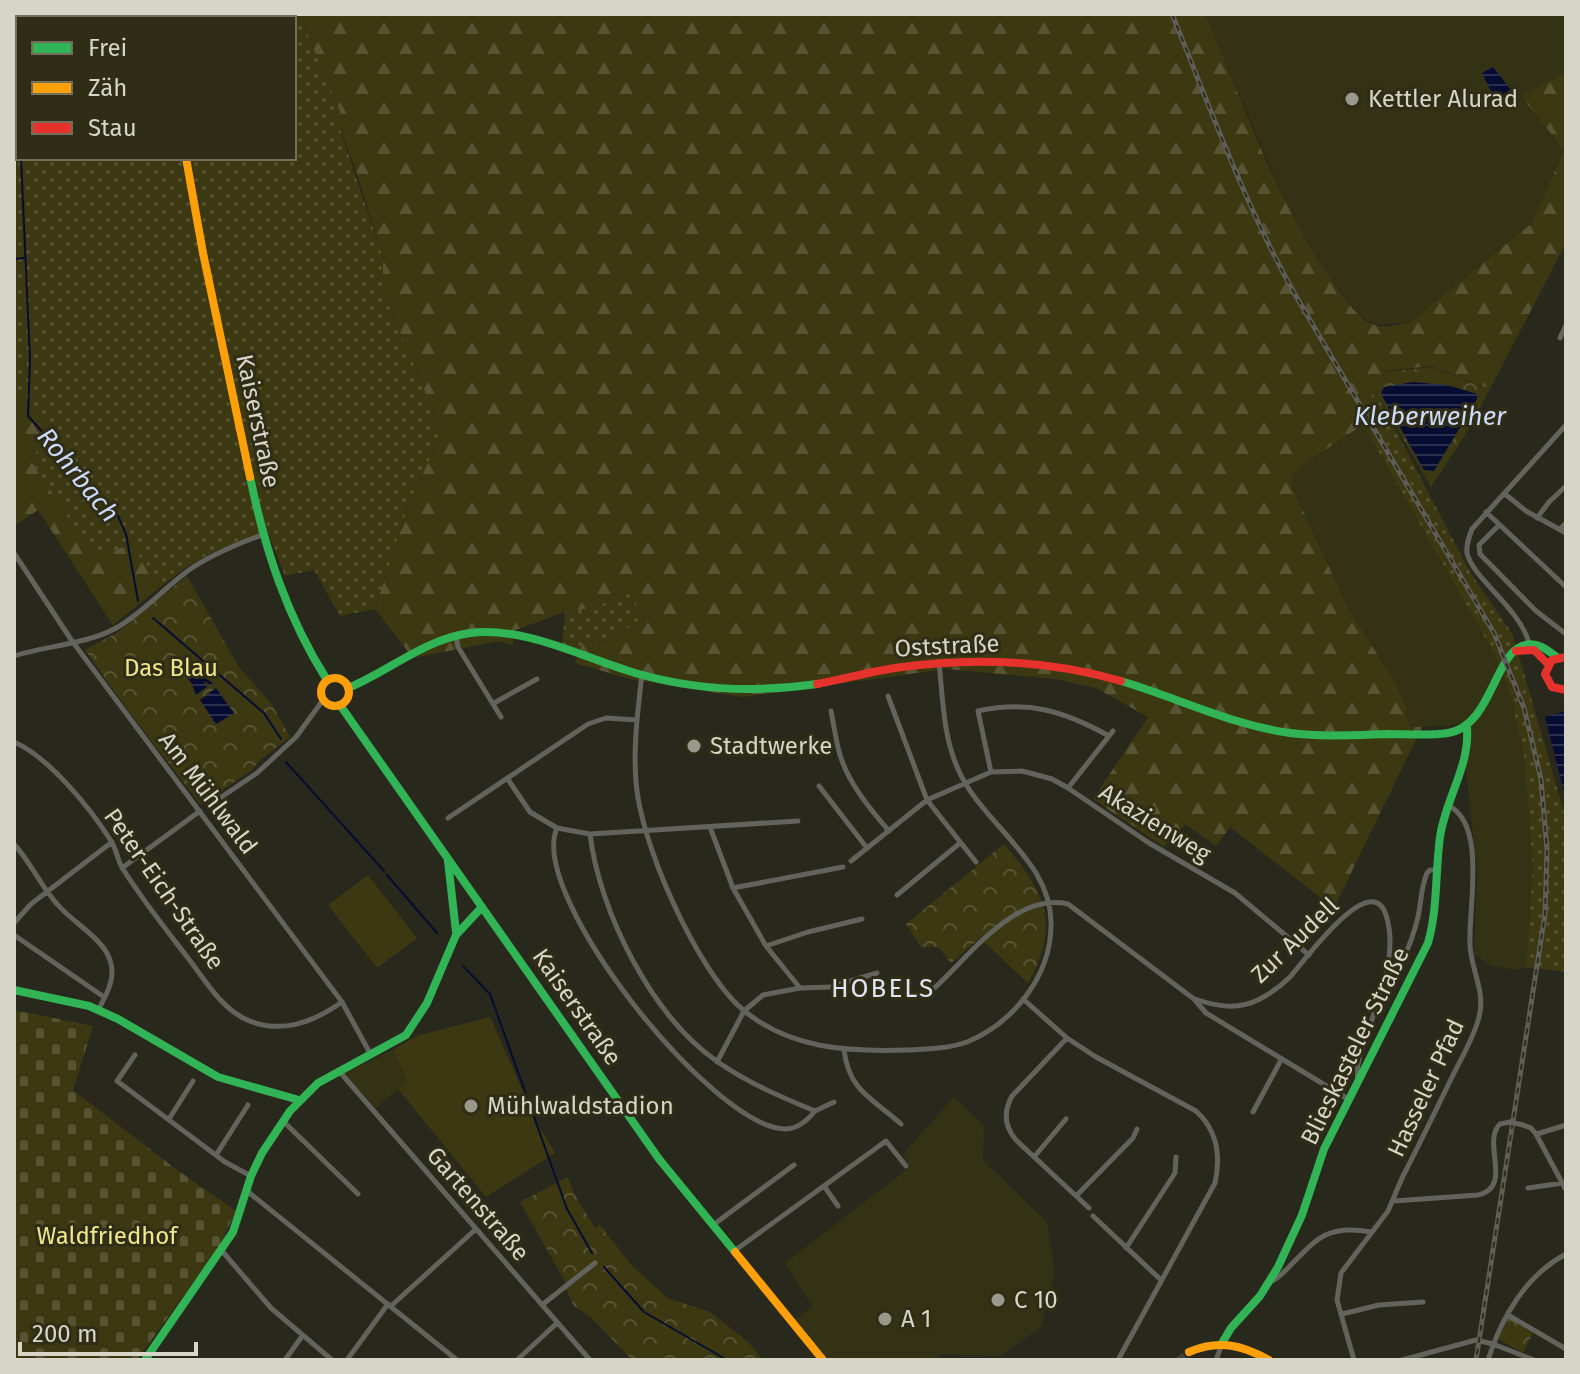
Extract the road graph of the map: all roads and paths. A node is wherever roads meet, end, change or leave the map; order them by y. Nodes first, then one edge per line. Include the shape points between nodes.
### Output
1 (186, 160) edge
2 (1566, 325) edge
3 (1560, 338) dead end
4 (1566, 425) edge
5 (1566, 486) edge
6 (1505, 494) junction
7 (1486, 512) junction
8 (1537, 518) junction
9 (1566, 523) edge
10 (1499, 525) junction
11 (1563, 531) edge
12 (262, 535) junction
13 (14, 553) edge
14 (1566, 587) edge
15 (1566, 634) edge
16 (455, 635) junction
17 (72, 641) junction
18 (1530, 646) junction
19 (14, 656) edge
20 (1562, 657) edge
21 (939, 663) junction
22 (1548, 664) junction
23 (642, 674) junction
24 (537, 679) dead end
25 (327, 680) junction
26 (348, 688) junction
27 (1566, 690) edge
28 (888, 696) dead end
29 (323, 700) junction
30 (494, 703) junction
31 (340, 705) junction
32 (831, 711) dead end
33 (501, 717) dead end
34 (637, 720) junction
35 (1467, 728) junction
36 (14, 742) edge
37 (991, 772) junction
38 (507, 778) junction
39 (964, 782) junction
40 (819, 786) dead end
41 (1068, 788) junction
42 (927, 800) junction
43 (214, 802) dead end
44 (1449, 806) junction
45 (200, 811) junction
46 (448, 818) dead end
47 (798, 821) dead end
48 (710, 827) junction
49 (557, 828) junction
50 (645, 830) junction
51 (889, 831) junction
52 (590, 834) junction
53 (112, 842) junction
54 (960, 843) junction
55 (14, 844) edge
56 (867, 848) junction
57 (446, 855) junction
58 (851, 861) dead end
59 (976, 862) dead end
60 (843, 867) dead end
61 (122, 868) junction
62 (1436, 870) junction
63 (733, 888) junction
64 (47, 891) junction
65 (897, 895) dead end
66 (1048, 902) junction
67 (482, 907) junction
68 (862, 919) dead end
69 (14, 923) edge
70 (14, 935) edge
71 (455, 938) junction
72 (766, 946) junction
73 (1309, 955) junction
74 (877, 973) dead end
75 (1384, 986) junction
76 (800, 988) junction
77 (14, 990) edge
78 (931, 991) dead end
79 (104, 997) junction
80 (1023, 999) junction
81 (1194, 999) junction
82 (342, 1002) junction
83 (99, 1009) junction
84 (744, 1011) junction
85 (1067, 1038) junction
86 (844, 1050) junction
87 (135, 1055) dead end
88 (371, 1055) junction
89 (1281, 1060) junction
90 (717, 1062) junction
91 (339, 1070) junction
92 (193, 1081) dead end
93 (1358, 1082) junction
94 (1348, 1099) junction
95 (299, 1100) junction
96 (834, 1102) dead end
97 (248, 1105) dead end
98 (815, 1111) junction
99 (1253, 1112) dead end
100 (169, 1119) junction
101 (1066, 1119) dead end
102 (283, 1121) junction
103 (901, 1124) dead end
104 (1566, 1125) edge
105 (1137, 1129) dead end
106 (1536, 1134) junction
107 (216, 1155) junction
108 (1034, 1157) junction
109 (1176, 1157) dead end
110 (794, 1165) dead end
111 (906, 1166) dead end
112 (251, 1176) junction
113 (1565, 1185) edge
114 (824, 1186) junction
115 (1528, 1188) dead end
116 (247, 1190) junction
117 (358, 1194) dead end
118 (1076, 1196) junction
119 (1394, 1201) junction
120 (838, 1206) dead end
121 (1089, 1208) dead end
122 (1093, 1216) dead end
123 (713, 1225) junction
124 (476, 1229) junction
125 (1371, 1232) junction
126 (1126, 1248) junction
127 (222, 1251) junction
128 (734, 1251) junction
129 (1566, 1254) edge
130 (595, 1263) dead end
131 (1161, 1280) junction
132 (1270, 1282) junction
133 (1423, 1302) dead end
134 (390, 1305) junction
135 (542, 1305) junction
136 (1342, 1314) junction
137 (1508, 1315) junction
138 (557, 1323) junction
139 (303, 1335) junction
140 (1222, 1343) junction
141 (1493, 1344) junction
142 (1566, 1349) edge
143 (1189, 1352) dead end
144 (145, 1360) edge
145 (285, 1360) edge
146 (332, 1360) edge
147 (347, 1360) edge
148 (457, 1360) edge
149 (517, 1360) edge
150 (590, 1360) edge
151 (823, 1360) edge
152 (1118, 1360) edge
153 (1216, 1360) edge
154 (1269, 1360) edge
155 (1354, 1360) edge
156 (1402, 1360) edge
157 (1488, 1360) edge
158 (1534, 1360) edge

1 - 12 main road, Kaiserstraße
2 - 3 street
4 - 6 street
5 - 8 street
6 - 7 street
6 - 8 street
7 - 10 street
7 - 18 street via 1472,529 1467,551 1516,615
8 - 11 street
9 - 11 street
10 - 14 street
10 - 15 street via 1479,545 1480,554
12 - 17 street via 189,570 115,629
12 - 25 main road, Kaiserstraße via 292,622
13 - 17 street, Am Mühlwald
16 - 23 main road, Oststraße via 525,637
16 - 26 main road, Oststraße
16 - 30 street
17 - 19 street
17 - 45 street, Am Mühlwald
18 - 20 main road via 1546,647
18 - 22 main road
18 - 35 main road via 1503,664
20 - 22 main road
21 - 23 main road, Oststraße via 771,688 700,686
21 - 35 main road, Oststraße via 998,662 1083,671 1274,731 1340,736
21 - 39 street via 948,741
22 - 27 main road via 1548,683
23 - 34 street
24 - 30 street
25 - 26 main road via 339,679
25 - 29 main road
26 - 31 main road
28 - 42 street
29 - 31 main road
29 - 43 street via 296,737
30 - 33 street
31 - 57 main road, Kaiserstraße
32 - 51 street via 848,774
34 - 38 street via 606,718 588,724
34 - 50 street via 636,784
35 - 44 main road, Blieskasteler Straße via 1465,755
36 - 53 street, Peter-Eich-Straße via 52,769
37 - 39 street, Akazienweg
37 - 41 street, Akazienweg via 1022,771
37 - 41 street via 978,711 1027,705 1111,734
38 - 46 street
38 - 49 street via 530,812
39 - 42 street, Akazienweg
39 - 66 street via 1036,871
40 - 56 street
41 - 73 street, Akazienweg via 1235,893
42 - 51 street, Akazienweg
42 - 54 street
44 - 62 main road, Blieskasteler Straße
44 - 119 street, Hasseler Pfad via 1463,817 1470,839 1470,944 1481,1007
45 - 61 street
45 - 82 street, Am Mühlwald
47 - 48 street
48 - 50 street
48 - 63 street
49 - 52 street
49 - 98 street via 555,861 573,906 595,950 645,1022 710,1088 765,1125 795,1127
50 - 52 street
50 - 84 street via 697,948
51 - 56 street, Akazienweg
52 - 90 street via 603,899 634,963 664,1008
53 - 61 street, Peter-Eich-Straße
53 - 64 street
54 - 59 street
54 - 65 street
55 - 64 street
56 - 58 street, Akazienweg
57 - 67 main road, Kaiserstraße
57 - 71 main road
60 - 63 street
61 - 82 street, Peter-Eich-Straße via 213,992 235,1013 258,1024 286,1027
62 - 75 street via 1427,873 1410,941
62 - 93 main road, Blieskasteler Straße via 1435,918 1428,943
63 - 72 street
64 - 69 street
64 - 79 street via 107,952 112,974
66 - 78 street via 1009,918
66 - 80 street via 1052,924 1047,957
66 - 81 street via 1068,904
67 - 71 main road
67 - 123 main road, Kaiserstraße via 659,1159
68 - 72 street
70 - 79 street
71 - 88 main road via 417,1022 395,1043
72 - 76 street
73 - 75 street, Zur Audell via 1350,911 1364,902 1376,903 1385,913 1389,933
73 - 81 street, Zur Audell via 1287,980 1258,1000 1225,1007
74 - 76 street via 830,987
75 - 93 street, Zur Audell via 1363,1044
76 - 84 street via 763,995
77 - 83 main road
79 - 83 street
80 - 85 street
80 - 86 street via 993,1027 954,1046
81 - 89 street via 1206,1013
82 - 88 street, Am Mühlwald
83 - 95 main road via 218,1077
84 - 86 street via 795,1039
84 - 90 street
85 - 108 street via 1008,1103 1007,1127
85 - 131 street via 1185,1103 1204,1119 1218,1152 1215,1183
86 - 103 street via 847,1072 858,1089
87 - 100 street via 117,1081
88 - 91 main road
89 - 94 street
89 - 99 street
90 - 98 street via 760,1088
91 - 95 main road
91 - 124 street, Gartenstraße
92 - 100 street
93 - 94 main road, Blieskasteler Straße
94 - 132 main road, Blieskasteler Straße
95 - 102 main road
96 - 98 street
97 - 107 street
100 - 107 street
101 - 108 street
102 - 112 main road
102 - 117 street
104 - 106 street
105 - 118 street
106 - 113 street
106 - 119 street, bridge via 1523,1125 1500,1124 1494,1132 1495,1181 1489,1191
107 - 112 street
108 - 118 street
109 - 126 street via 1175,1173
110 - 123 street
111 - 114 street via 886,1141
112 - 116 main road
113 - 115 street
114 - 120 street
114 - 128 street
116 - 127 main road
116 - 134 street
118 - 121 street
119 - 125 street, Hasseler Pfad
122 - 126 street
123 - 128 main road, Kaiserstraße
124 - 134 street
124 - 135 street, Gartenstraße
125 - 132 street via 1324,1234
125 - 136 street, Hasseler Pfad via 1341,1273 1337,1300
126 - 131 street
127 - 139 street via 271,1308
127 - 144 main road
128 - 151 main road, Kaiserstraße
129 - 137 street via 1537,1274
130 - 135 street
131 - 152 street
132 - 140 main road, Blieskasteler Straße
133 - 136 street
134 - 147 street
134 - 148 street
135 - 138 street, Gartenstraße
136 - 155 street, Hasseler Pfad
137 - 141 street
137 - 142 street
138 - 149 street
138 - 150 street, Gartenstraße
139 - 145 street
139 - 146 street
140 - 143 main road
140 - 153 street, Blieskasteler Straße
140 - 154 main road via 1246,1347
141 - 156 street via 1468,1340
141 - 157 street
141 - 158 street

